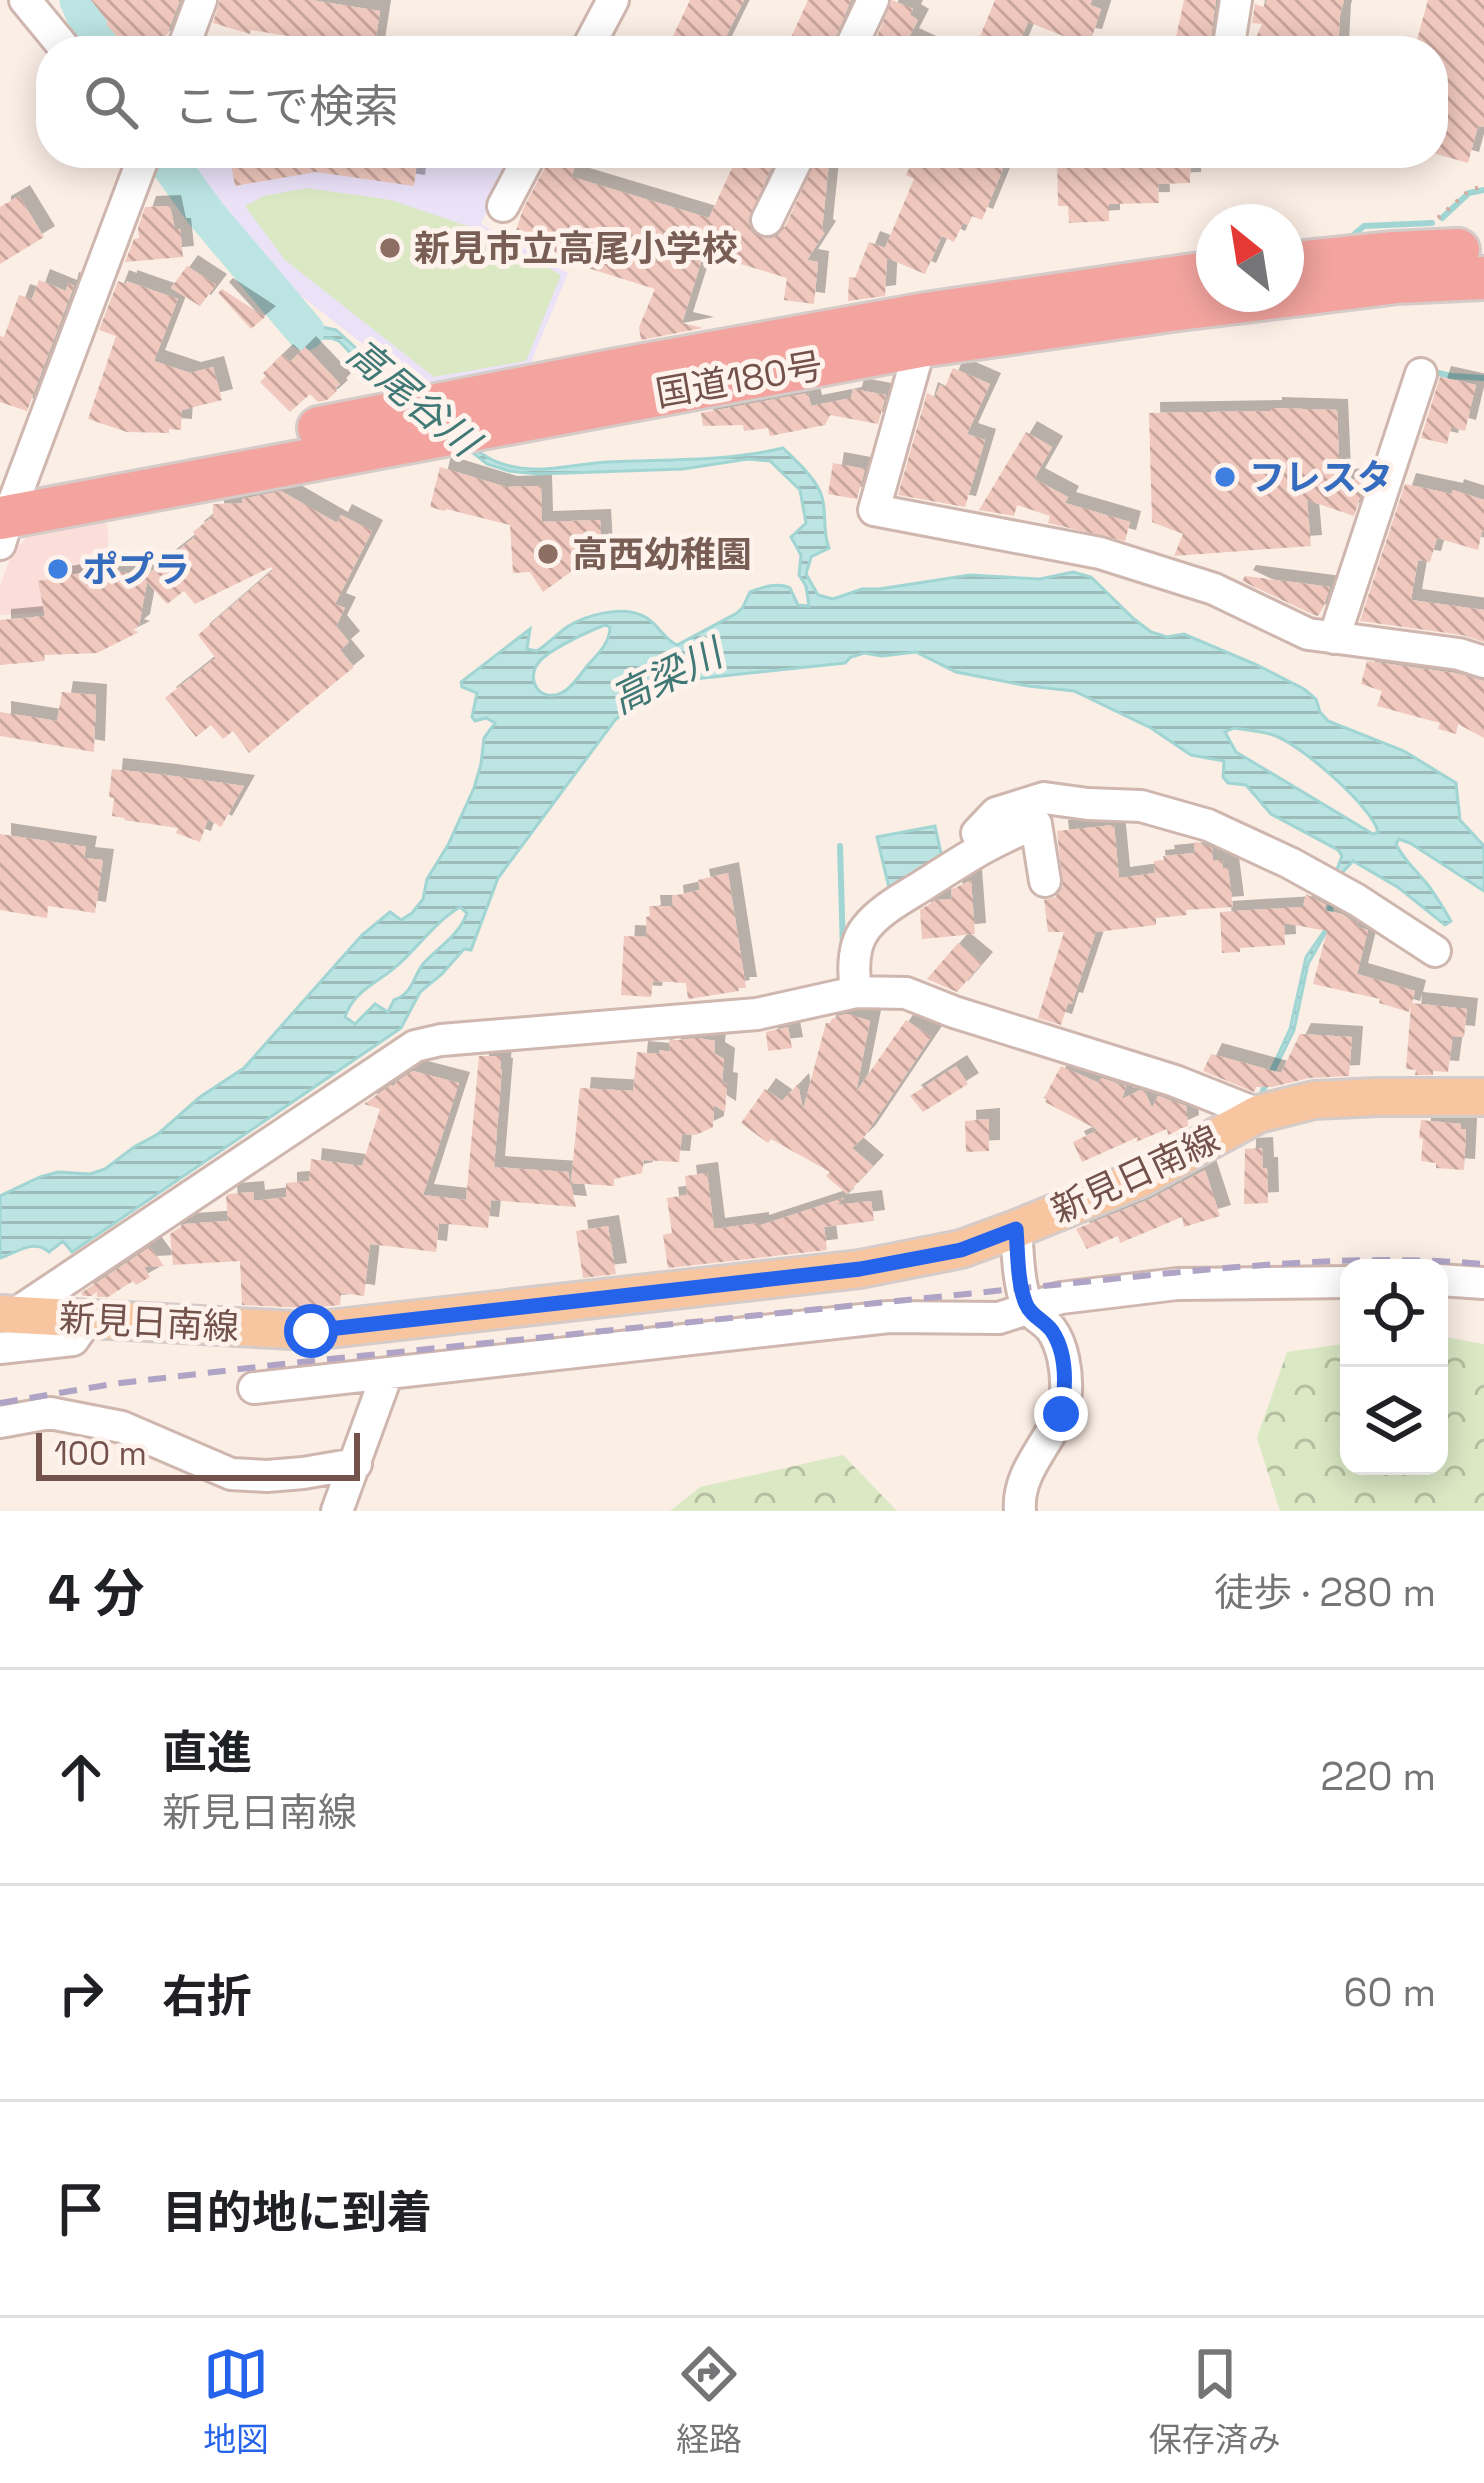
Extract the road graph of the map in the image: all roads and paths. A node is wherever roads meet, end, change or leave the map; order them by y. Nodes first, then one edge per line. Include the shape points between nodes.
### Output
1 (26, 0) edge
2 (201, 0) edge
3 (613, 0) edge
4 (873, 0) edge
5 (1237, 0) edge
6 (55, 36) edge
7 (188, 36) edge
8 (594, 36) edge
9 (856, 36) edge
10 (1231, 36) edge
11 (136, 168) edge
12 (524, 168) edge
13 (793, 168) edge
14 (1484, 187) edge
15 (503, 206) dead end
16 (767, 220) dead end
17 (1435, 220) dead end
18 (1484, 249) edge
19 (1304, 262) edge
20 (1196, 275) edge
21 (1484, 278) edge
22 (920, 346) junction
23 (1421, 374) dead end
24 (9, 496) edge
25 (1334, 638) junction
26 (1484, 662) edge
27 (983, 847) junction
28 (1045, 881) dead end
29 (1435, 952) dead end
30 (856, 992) junction
31 (1484, 1097) edge
32 (1258, 1114) junction
33 (1016, 1229) junction
34 (1448, 1281) edge
35 (1340, 1282) edge
36 (1484, 1283) edge
37 (1027, 1308) junction
38 (7, 1314) edge
39 (87, 1320) junction
40 (0, 1348) edge
41 (386, 1374) junction
42 (254, 1388) dead end
43 (0, 1422) edge
44 (356, 1463) junction
45 (337, 1511) edge
46 (1020, 1511) edge

1 - 6 street
2 - 7 street
3 - 8 street
4 - 9 street
5 - 10 street
11 - 24 street
12 - 15 street
13 - 16 street
14 - 17 path
18 - 19 highway
20 - 24 highway, 国道180号 via 926,314 375,417
21 - 22 highway, 国道180号 via 1397,282
22 - 24 highway, 国道180号 via 413,440
22 - 25 street via 874,510 1100,554
23 - 25 street
25 - 26 street
27 - 28 street via 1036,824
27 - 29 street via 977,832 996,813 1044,797 1141,806 1290,862
27 - 30 street via 864,930 852,968
30 - 32 street via 906,993
30 - 38 street via 757,1014 415,1046
31 - 32 main road, 新見日南線 via 1314,1100
32 - 33 main road, 新見日南線 via 1141,1178
33 - 37 street
33 - 39 main road, 新見日南線 via 961,1250 860,1269 311,1331
34 - 36 street
35 - 37 street via 1177,1284
37 - 41 street via 999,1318 889,1317
37 - 46 street via 1063,1355 1066,1390 1023,1484
38 - 39 main road, 新見日南線
39 - 40 street via 73,1340
41 - 42 street
41 - 44 street
43 - 44 street via 50,1414 122,1427 231,1474
44 - 45 street

